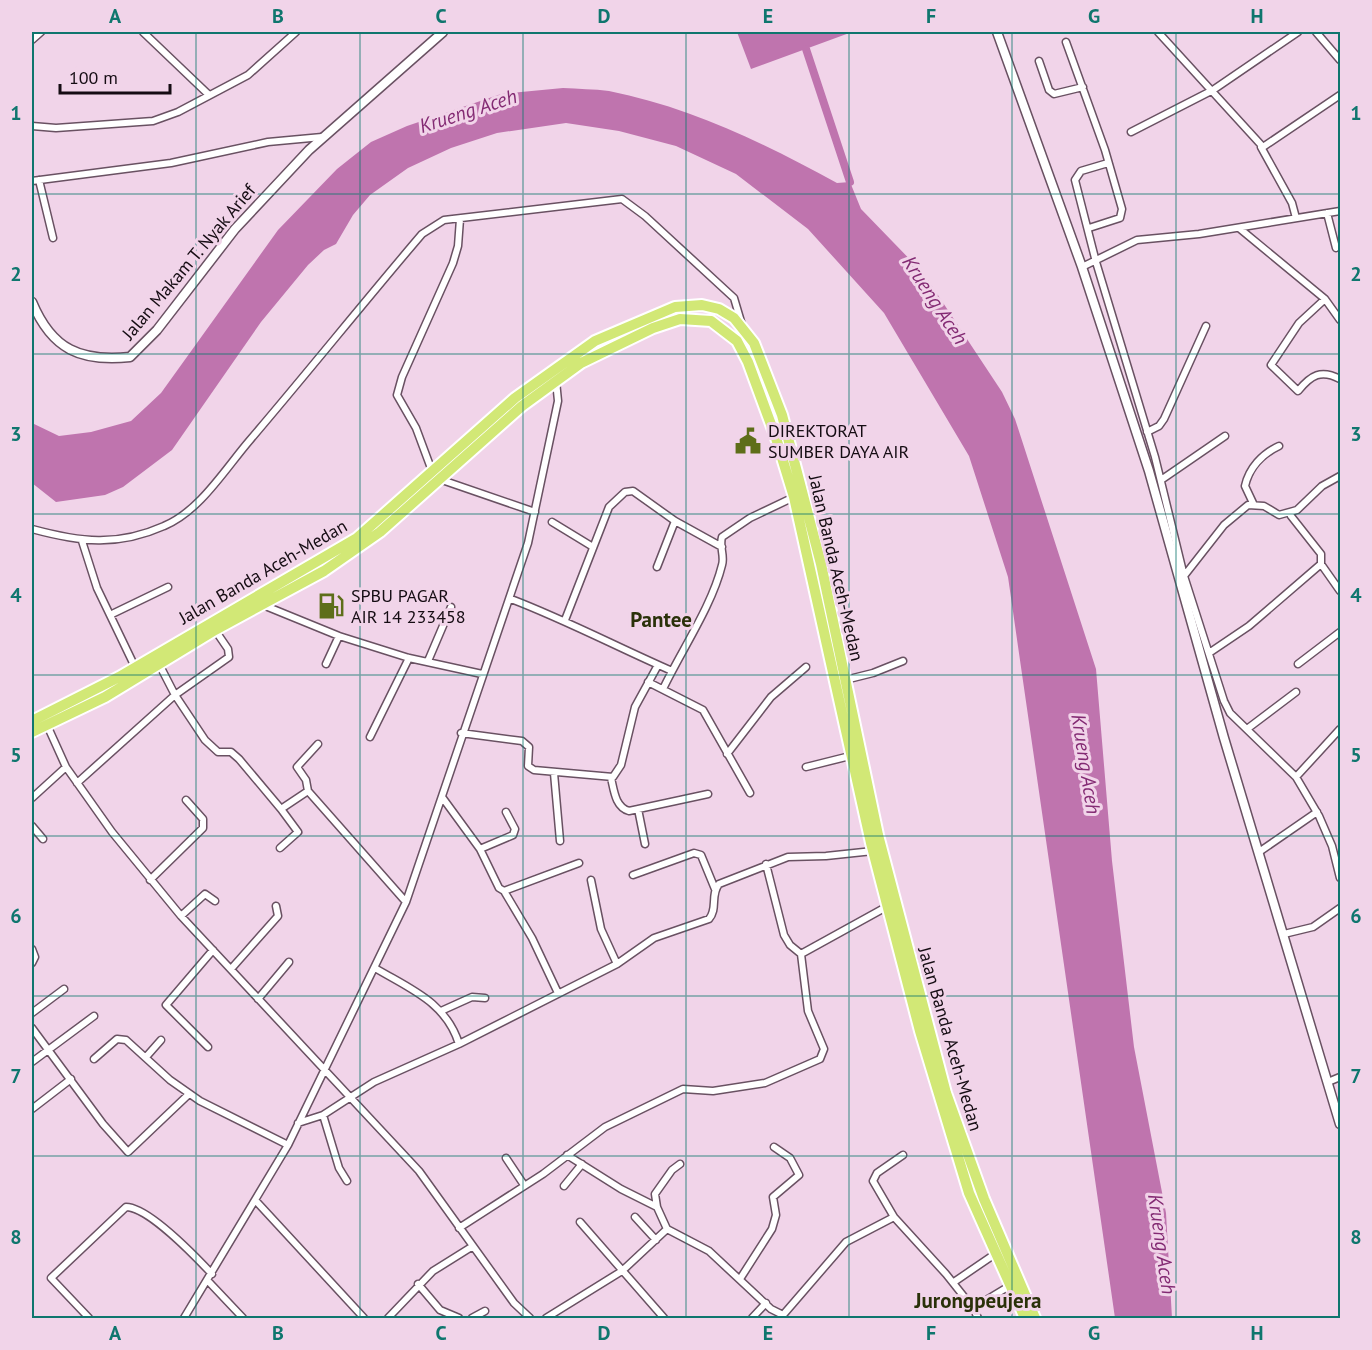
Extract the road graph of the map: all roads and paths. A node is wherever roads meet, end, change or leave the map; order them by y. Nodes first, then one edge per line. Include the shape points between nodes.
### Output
1 (41, 32) edge
2 (143, 32) edge
3 (296, 32) edge
4 (443, 32) edge
5 (997, 32) edge
6 (1298, 32) edge
7 (1316, 32) edge
8 (1163, 33) edge
9 (32, 39) edge
10 (1066, 42) dead end
11 (1341, 60) edge
12 (1039, 62) dead end
13 (1083, 87) junction
14 (1214, 90) junction
15 (1341, 94) edge
16 (209, 95) junction
17 (32, 126) edge
18 (1131, 132) dead end
19 (322, 137) junction
20 (1261, 147) junction
21 (1108, 163) junction
22 (39, 180) junction
23 (32, 181) edge
24 (1341, 211) edge
25 (1327, 213) junction
26 (1296, 218) junction
27 (459, 219) junction
28 (1089, 228) junction
29 (1239, 228) junction
30 (52, 238) dead end
31 (1336, 248) dead end
32 (1096, 262) junction
33 (1082, 267) junction
34 (1325, 299) junction
35 (32, 302) edge
36 (1341, 320) edge
37 (742, 326) junction
38 (1206, 326) dead end
39 (1341, 379) edge
40 (556, 381) junction
41 (1147, 432) junction
42 (1225, 436) dead end
43 (1279, 446) dead end
44 (436, 475) junction
45 (1341, 476) edge
46 (1161, 480) junction
47 (794, 497) junction
48 (1253, 504) junction
49 (535, 512) junction
50 (1291, 516) dead end
51 (675, 521) junction
52 (552, 522) dead end
53 (32, 529) edge
54 (82, 541) junction
55 (593, 547) junction
56 (722, 547) junction
57 (1321, 564) junction
58 (657, 567) dead end
59 (1184, 576) junction
60 (168, 587) dead end
61 (1341, 591) edge
62 (511, 599) junction
63 (263, 605) junction
64 (451, 607) dead end
65 (110, 615) junction
66 (565, 620) junction
67 (212, 626) junction
68 (1341, 633) edge
69 (339, 636) junction
70 (1209, 652) junction
71 (409, 658) junction
72 (428, 661) junction
73 (903, 661) dead end
74 (159, 664) junction
75 (326, 664) dead end
76 (1298, 664) dead end
77 (658, 665) junction
78 (135, 667) junction
79 (807, 667) dead end
80 (672, 670) junction
81 (482, 674) junction
82 (648, 682) junction
83 (839, 682) junction
84 (663, 689) junction
85 (1296, 692) dead end
86 (175, 695) junction
87 (32, 720) edge
88 (47, 725) junction
89 (1247, 729) junction
90 (1341, 729) edge
91 (32, 732) edge
92 (461, 733) junction
93 (370, 737) dead end
94 (318, 744) dead end
95 (727, 754) junction
96 (850, 756) junction
97 (806, 767) dead end
98 (66, 768) junction
99 (554, 773) junction
100 (1296, 777) junction
101 (611, 778) junction
102 (77, 783) junction
103 (308, 791) junction
104 (750, 793) dead end
105 (708, 794) dead end
106 (442, 797) junction
107 (32, 798) edge
108 (186, 800) dead end
109 (280, 809) junction
110 (638, 809) junction
111 (506, 812) dead end
112 (1317, 812) junction
113 (32, 826) edge
114 (43, 839) dead end
115 (560, 841) dead end
116 (645, 844) dead end
117 (279, 848) dead end
118 (480, 849) junction
119 (873, 851) junction
120 (1259, 852) junction
121 (1338, 854) edge
122 (579, 863) dead end
123 (766, 864) junction
124 (633, 875) dead end
125 (1341, 878) edge
126 (150, 880) junction
127 (591, 880) dead end
128 (715, 889) junction
129 (504, 891) junction
130 (215, 901) dead end
131 (406, 902) junction
132 (276, 906) dead end
133 (888, 906) junction
134 (1341, 908) edge
135 (181, 916) junction
136 (1284, 934) junction
137 (32, 950) edge
138 (213, 950) junction
139 (801, 954) junction
140 (289, 962) dead end
141 (32, 963) edge
142 (617, 964) junction
143 (375, 968) junction
144 (231, 969) junction
145 (64, 989) dead end
146 (558, 993) junction
147 (485, 998) dead end
148 (258, 999) junction
149 (441, 1011) junction
150 (32, 1013) edge
151 (94, 1016) dead end
152 (32, 1028) edge
153 (161, 1040) dead end
154 (459, 1044) junction
155 (208, 1047) dead end
156 (48, 1050) junction
157 (146, 1057) junction
158 (94, 1059) dead end
159 (32, 1062) edge
160 (324, 1071) junction
161 (1341, 1077) edge
162 (71, 1079) junction
163 (1328, 1082) junction
164 (189, 1094) junction
165 (350, 1098) junction
166 (32, 1109) edge
167 (322, 1115) junction
168 (298, 1123) junction
169 (1341, 1124) edge
170 (288, 1145) junction
171 (774, 1147) dead end
172 (567, 1155) junction
173 (903, 1155) dead end
174 (506, 1158) dead end
175 (582, 1164) junction
176 (680, 1164) dead end
177 (347, 1181) dead end
178 (524, 1185) junction
179 (564, 1186) dead end
180 (256, 1201) junction
181 (657, 1207) junction
182 (635, 1217) dead end
183 (894, 1217) junction
184 (580, 1222) dead end
185 (459, 1228) junction
186 (667, 1229) junction
187 (656, 1240) junction
188 (473, 1246) junction
189 (995, 1254) junction
190 (622, 1271) junction
191 (212, 1274) junction
192 (740, 1280) junction
193 (208, 1281) junction
194 (954, 1282) junction
195 (418, 1284) junction
196 (1011, 1286) junction
197 (766, 1303) junction
198 (973, 1308) junction
199 (485, 1311) dead end
200 (785, 1317) edge
201 (89, 1318) edge
202 (183, 1318) edge
203 (243, 1318) edge
204 (364, 1318) edge
205 (388, 1318) edge
206 (459, 1318) edge
207 (472, 1318) edge
208 (530, 1318) edge
209 (546, 1318) edge
210 (664, 1318) edge
211 (752, 1318) edge
212 (978, 1318) edge
213 (1025, 1318) edge
214 (1035, 1318) edge

1 - 9 street
2 - 16 street
3 - 16 street via 258,68
4 - 19 street, Jalan Makam T. Nyak Arief
5 - 33 street
6 - 14 street
7 - 11 street
8 - 14 street
10 - 13 street
12 - 13 street via 1054,94
13 - 21 street
14 - 18 street
14 - 20 street
15 - 20 street
16 - 17 street via 153,121
19 - 22 street via 268,142 171,163
19 - 35 street, Jalan Makam T. Nyak Arief via 235,229 157,330 130,357 96,359 78,355 47,330
20 - 26 street via 1292,203
21 - 28 street via 1122,214 1115,221
21 - 28 street via 1075,176
22 - 23 street
22 - 30 street
24 - 25 street
25 - 26 street
25 - 31 street
26 - 29 street
27 - 37 street via 621,199 645,216 734,298
27 - 44 street via 453,263 397,395
27 - 54 street via 444,220 422,234 191,509 165,526 140,535 115,541
28 - 32 street
29 - 32 street via 1137,240
29 - 34 street
32 - 33 street
32 - 41 street
33 - 120 street via 1149,471
34 - 36 street
34 - 39 street via 1299,323 1271,365 1298,391 1310,376 1332,375
37 - 44 highway, Jalan Banda Aceh-Medan via 719,309 702,305 675,307 595,341 516,398
37 - 83 highway, Jalan Banda Aceh-Medan via 754,343 783,415 821,564
38 - 41 street via 1164,419
40 - 44 highway, Jalan Banda Aceh-Medan
40 - 47 highway, Jalan Banda Aceh-Medan via 581,363 653,328 680,319 711,321 737,341 748,362
40 - 49 street via 558,401
41 - 46 street
42 - 46 street
43 - 48 street via 1268,452 1248,476 1245,486
44 - 49 street
44 - 63 highway, Jalan Banda Aceh-Medan via 380,532 324,571
44 - 67 highway, Jalan Banda Aceh-Medan via 357,538
45 - 48 street via 1322,486 1297,510 1279,514
46 - 59 street
47 - 56 street via 724,535
47 - 83 highway, Jalan Banda Aceh-Medan
48 - 59 street via 1224,525
49 - 62 street
50 - 57 street via 1321,554
51 - 55 street via 629,490 609,507
51 - 56 street
51 - 58 street
52 - 55 street
53 - 54 street
54 - 65 street
55 - 66 street
56 - 80 street via 724,558 718,578
57 - 61 street
57 - 70 street via 1249,626
59 - 70 street
60 - 65 street
62 - 66 street
62 - 81 street
63 - 67 highway, Jalan Banda Aceh-Medan
63 - 69 street
64 - 72 street
65 - 78 street
66 - 77 street
67 - 74 highway, Jalan Banda Aceh-Medan
67 - 78 highway, Jalan Banda Aceh-Medan
67 - 86 street via 229,657
68 - 76 street
69 - 71 street
69 - 75 street
70 - 89 street via 1228,711
71 - 72 street
71 - 93 street
72 - 81 street
73 - 83 street
74 - 86 street
74 - 88 highway, Jalan Banda Aceh-Medan via 105,697
77 - 80 street
77 - 82 street
78 - 87 highway, Jalan Banda Aceh-Medan
79 - 95 street via 771,697
80 - 84 street
81 - 92 street
82 - 84 street
82 - 101 street via 635,707 621,765
83 - 96 highway, Jalan Banda Aceh-Medan
83 - 214 highway, Jalan Banda Aceh-Medan via 946,1093 984,1199
84 - 95 street via 703,710
85 - 89 street
86 - 102 street
86 - 109 street via 213,749 231,752 239,759
88 - 91 highway, Jalan Banda Aceh-Medan
88 - 98 street
89 - 100 street
90 - 100 street
92 - 99 street via 522,741 529,747 530,769
92 - 106 street
94 - 103 street via 297,767
95 - 104 street
96 - 97 street
96 - 119 highway, Jalan Banda Aceh-Medan
98 - 102 street
98 - 107 street
99 - 101 street
99 - 115 street
100 - 112 street
101 - 110 street via 623,809
102 - 126 street
103 - 109 street
103 - 131 street
105 - 110 street
106 - 118 street
106 - 131 street
108 - 126 street via 203,819 203,828
109 - 117 street via 298,832
110 - 116 street
111 - 118 street via 515,829 513,835
112 - 120 street
112 - 121 street
113 - 114 street
118 - 129 street
119 - 123 street via 788,856
119 - 133 highway, Jalan Banda Aceh-Medan
120 - 136 street
121 - 125 street
122 - 129 street
123 - 128 street
123 - 139 street via 784,935
124 - 128 street via 694,853 700,855
126 - 135 street
127 - 142 street via 601,929
128 - 142 street via 714,912 709,919 654,938
129 - 146 street
130 - 135 street via 205,894
131 - 143 street
132 - 144 street via 278,916
133 - 139 street
133 - 189 highway, Jalan Banda Aceh-Medan via 969,1193
134 - 136 street via 1313,927
135 - 138 street
136 - 163 street
137 - 141 street
138 - 144 street
138 - 155 street via 166,1005
139 - 172 street via 808,1011 824,1049 820,1059 765,1083 712,1091 686,1088 605,1127
140 - 148 street
142 - 146 street
143 - 149 street
143 - 160 street
144 - 148 street
145 - 150 street
146 - 154 street
147 - 149 street via 472,997
148 - 160 street
149 - 154 street
151 - 156 street
152 - 156 street
153 - 157 street
154 - 165 street via 374,1082
156 - 159 street
156 - 162 street
157 - 158 street via 119,1038
157 - 164 street
160 - 165 street
160 - 168 street
161 - 163 street
162 - 164 street via 128,1152
162 - 166 street
163 - 169 street
164 - 170 street
165 - 167 street
165 - 185 street via 419,1171
167 - 168 street
167 - 177 street
168 - 170 street
170 - 180 street
171 - 192 street via 790,1158 800,1175 773,1197 776,1215 772,1229
172 - 175 street
172 - 178 street
173 - 183 street via 873,1179
174 - 178 street
175 - 179 street
175 - 181 street
176 - 181 street via 656,1191
178 - 185 street
180 - 191 street
180 - 204 street
181 - 186 street
182 - 187 street
183 - 194 street
183 - 200 street via 846,1242
184 - 190 street
185 - 188 street
186 - 187 street
186 - 192 street via 709,1251
187 - 190 street
188 - 195 street via 444,1262
188 - 208 street via 514,1304
189 - 194 street
189 - 196 highway, Jalan Banda Aceh-Medan
190 - 209 street
190 - 210 street
191 - 193 street
191 - 201 street via 162,1226 126,1207 51,1278
192 - 197 street
193 - 202 street
193 - 203 street
194 - 198 street
195 - 205 street
195 - 206 street via 440,1310
196 - 198 street
196 - 213 highway, Jalan Banda Aceh-Medan
197 - 200 street
197 - 211 street
198 - 212 street
199 - 207 street

